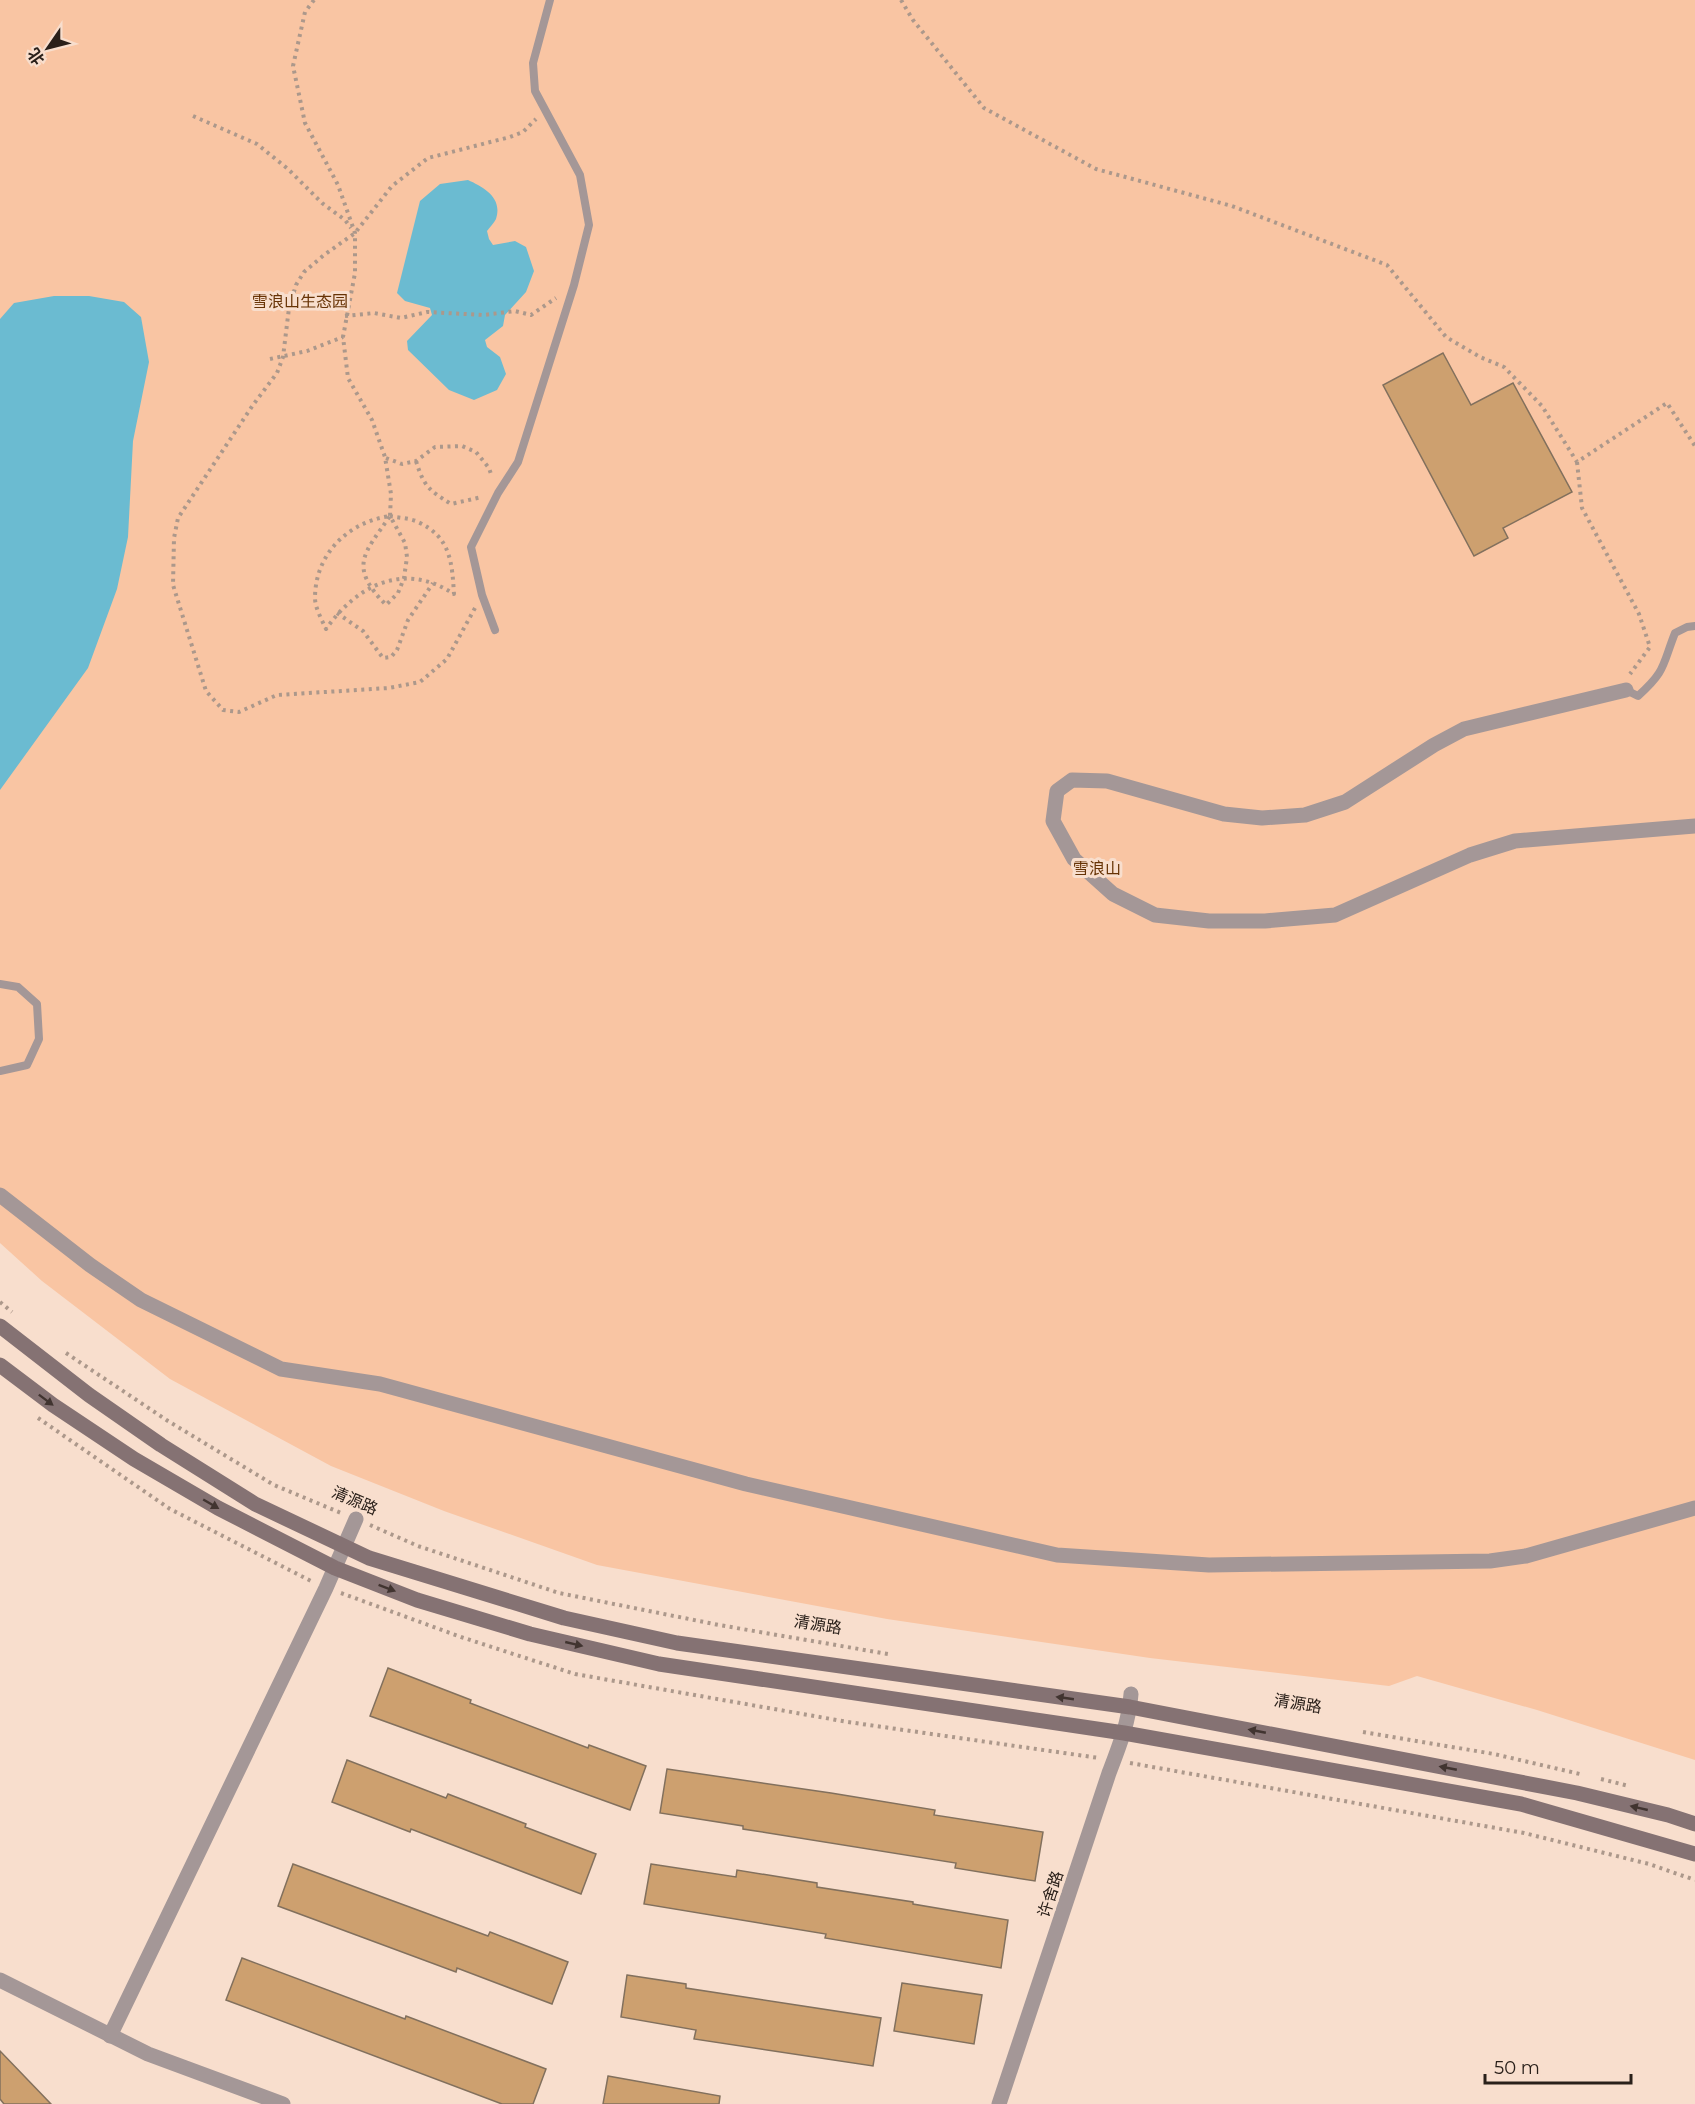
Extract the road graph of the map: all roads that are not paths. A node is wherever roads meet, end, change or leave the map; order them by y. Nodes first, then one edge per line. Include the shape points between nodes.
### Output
1 (550, 0) edge
2 (1695, 626) edge
3 (495, 630) dead end
4 (1626, 690) joint
5 (1695, 826) edge
6 (0, 984) edge
7 (0, 1071) edge
8 (0, 1195) edge
9 (0, 1326) edge
10 (0, 1365) edge
11 (1695, 1508) edge
12 (356, 1519) road end
13 (345, 1546) junction
14 (335, 1568) junction
15 (1130, 1700) junction
16 (1124, 1733) junction
17 (1695, 1824) edge
18 (1695, 1854) edge
19 (0, 1980) edge
20 (110, 2036) junction
21 (283, 2104) edge
22 (999, 2104) edge

1 - 3 lane via 533,63 536,91 580,175 589,225 518,462 471,547
2 - 4 lane via 1675,633 1665,664 1638,696
4 - 5 street via 1464,729 1345,802 1305,815 1262,818 1224,814 1107,781 1072,780 1057,791 1053,821 1074,859 1113,894 1155,915 1209,921 1335,915 1470,855 1515,841
6 - 7 lane via 18,987 37,1004 39,1039 27,1065
8 - 11 street via 90,1266 141,1300 281,1369 380,1384 746,1484 1057,1555 1209,1565 1490,1561 1526,1556
9 - 13 street via 161,1445 255,1504
10 -> 14 street via 134,1460
12 - 13 street
13 - 14 street
15 -> 13 street via 677,1643 564,1618 369,1558
14 -> 16 street via 417,1600 530,1634 659,1664
14 - 20 street
15 - 16 street, 许舍路
17 -> 15 street via 1577,1793
16 - 18 street via 1521,1804
16 - 22 street, 许舍路
19 - 20 street
20 - 21 street

